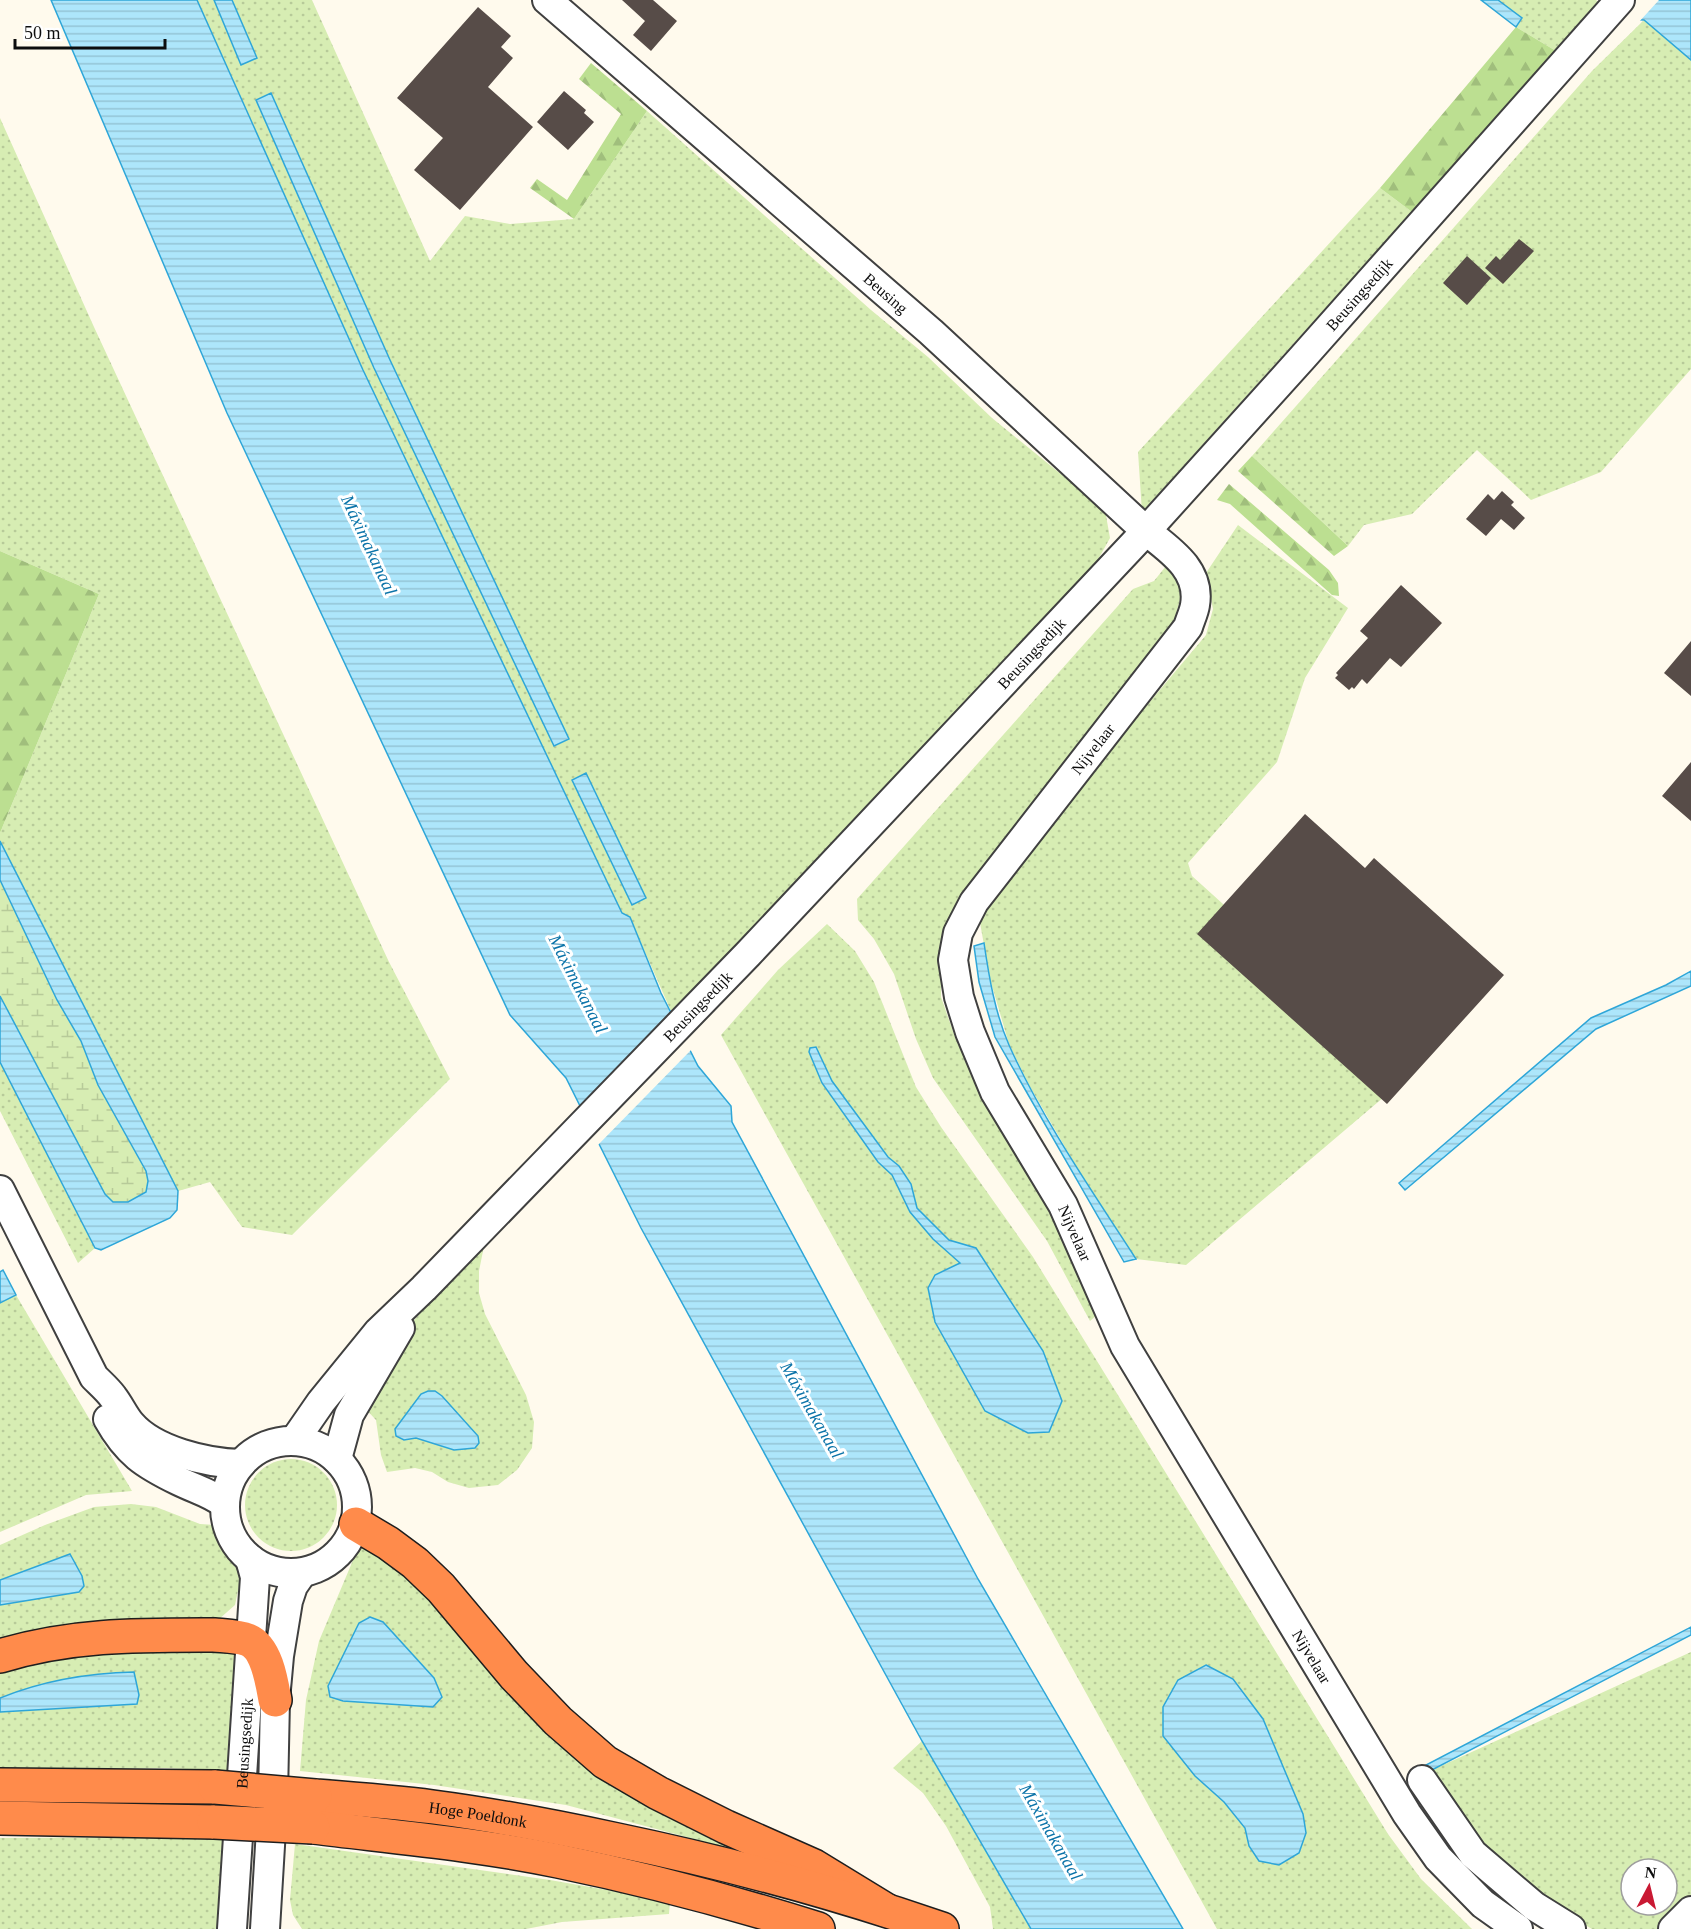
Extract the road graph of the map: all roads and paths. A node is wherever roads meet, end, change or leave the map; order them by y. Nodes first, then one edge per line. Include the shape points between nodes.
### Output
1 (547, 0) edge
2 (1620, 0) edge
3 (1146, 531) junction
4 (0, 1190) edge
5 (9, 1231) edge
6 (424, 1288) junction
7 (94, 1377) junction
8 (294, 1441) junction
9 (337, 1460) junction
10 (241, 1464) junction
11 (225, 1504) junction
12 (356, 1524) junction
13 (250, 1559) junction
14 (302, 1573) junction
15 (249, 1640) junction
16 (0, 1656) edge
17 (276, 1700) junction
18 (1422, 1780) dead end
19 (0, 1785) edge
20 (314, 1811) junction
21 (0, 1818) edge
22 (886, 1910) junction
23 (1691, 1911) edge
24 (232, 1929) edge
25 (265, 1929) edge
26 (818, 1929) edge
27 (942, 1929) edge
28 (1518, 1929) edge
29 (1571, 1929) edge
30 (1673, 1929) edge

1 - 3 street, Beusing via 931,332
2 - 3 street, Beusingsedijk
3 - 6 street, Beusingsedijk via 748,954
3 - 28 street, Nijvelaar via 1171,550 1192,574 1195,604 1188,627 974,902 958,933 953,960 959,997 995,1092 1063,1205 1125,1346 1407,1814 1438,1858 1484,1904
4 - 5 street
5 - 7 street
6 - 8 street, Beusingsedijk via 378,1332
6 - 9 street, Beusingsedijk via 349,1415
7 - 10 street via 131,1424 149,1440 192,1456
7 - 11 street via 99,1404 117,1436 138,1459 180,1482 213,1494
8 - 9 street via 323,1449
8 - 10 street via 271,1444
9 - 12 street via 355,1489
10 - 11 street via 230,1482
11 - 13 street via 231,1534
12 - 14 street via 336,1556 321,1567
12 - 22 highway via 416,1563 514,1675 605,1762 726,1827 814,1866
13 - 14 street via 275,1571
13 - 15 street, Beusingsedijk via 255,1577
14 - 17 street, Beusingsedijk via 288,1601
15 - 16 highway via 214,1635 124,1635 71,1639
15 - 17 highway via 264,1659
15 - 24 street, Beusingsedijk
17 - 25 street, Beusingsedijk
18 - 29 street via 1473,1854 1534,1906
19 - 20 highway, Hoge Poeldonk, bridge via 216,1787
20 - 21 highway, Hoge Poeldonk, bridge via 214,1822
20 - 22 highway, Hoge Poeldonk via 432,1807 562,1828 739,1868
20 - 26 highway, Hoge Poeldonk via 430,1841 556,1861 677,1888
22 - 27 highway, Hoge Poeldonk
23 - 30 street

